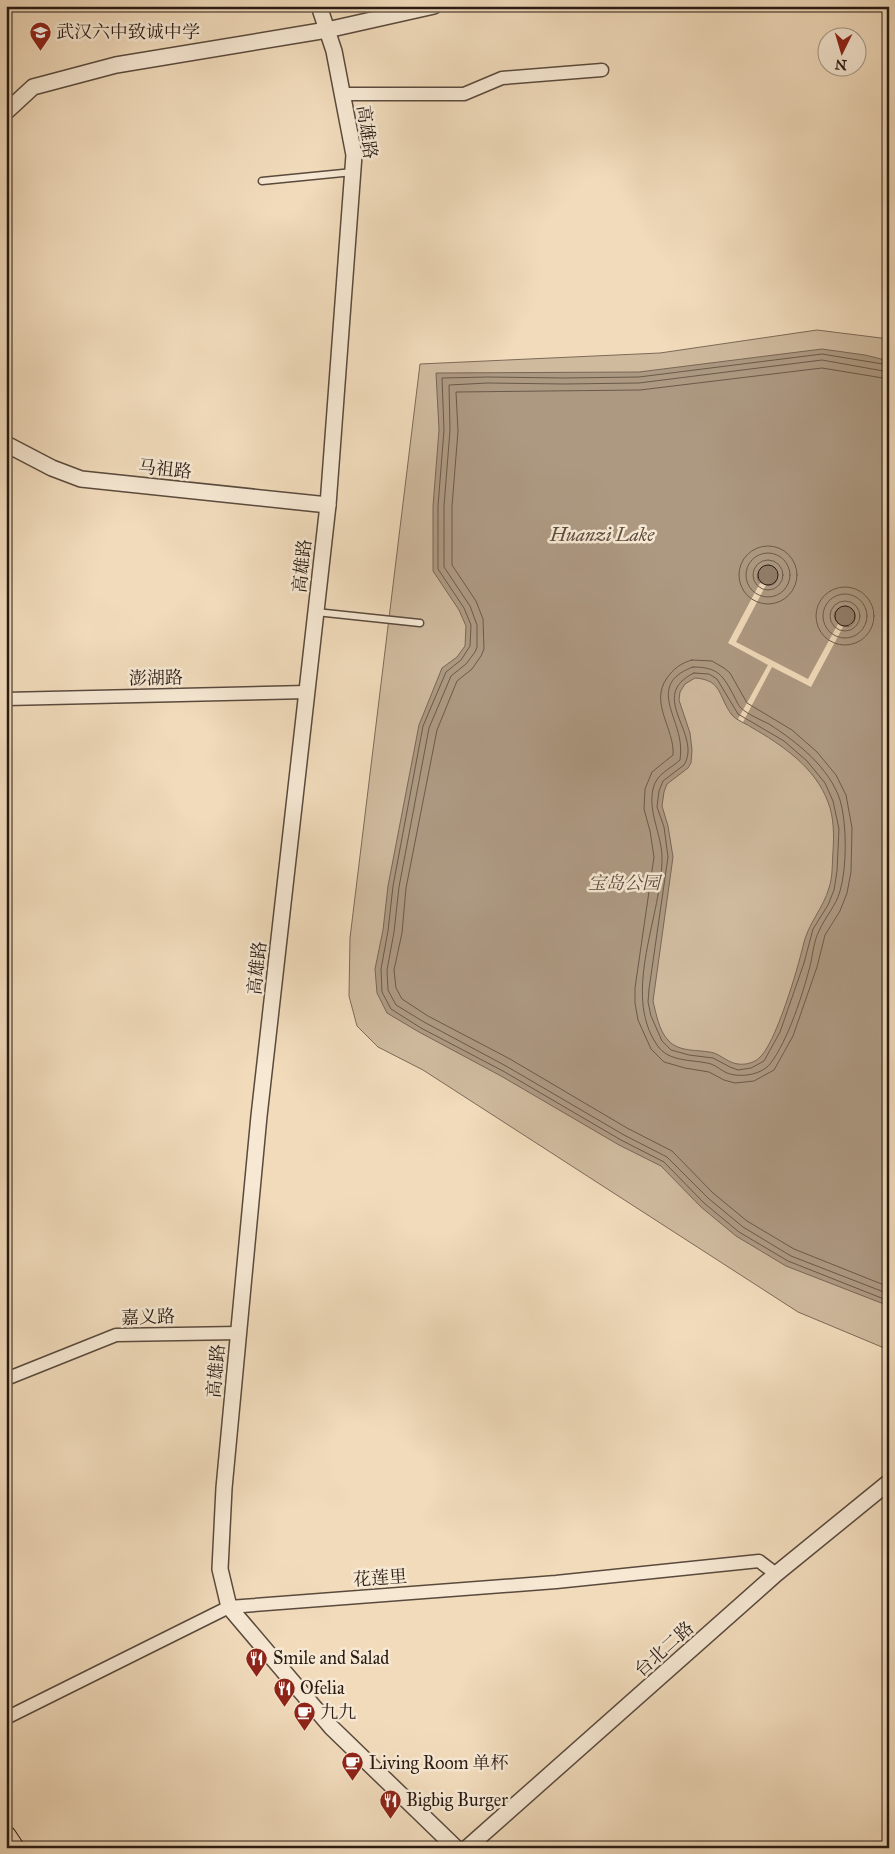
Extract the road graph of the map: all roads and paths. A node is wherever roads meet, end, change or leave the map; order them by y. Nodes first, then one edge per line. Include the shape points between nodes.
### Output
1 (319, 6) edge
2 (434, 6) edge
3 (327, 30) junction
4 (602, 70) dead end
5 (342, 94) junction
6 (6, 112) edge
7 (353, 172) junction
8 (262, 180) dead end
9 (6, 444) edge
10 (328, 505) junction
11 (316, 612) junction
12 (420, 623) dead end
13 (307, 692) junction
14 (6, 699) edge
15 (239, 1333) junction
16 (6, 1379) edge
17 (889, 1482) edge
18 (776, 1574) junction
19 (229, 1607) junction
20 (6, 1718) edge
21 (6, 1836) edge
22 (14, 1848) edge
23 (456, 1848) edge
24 (468, 1848) edge

1 - 3 street, 高雄路
2 - 3 street
3 - 5 street, 高雄路
3 - 6 street via 116,65 33,87
4 - 5 street via 502,78 464,94
5 - 7 street, 高雄路 via 354,155
7 - 8 lane
7 - 10 street, 高雄路
9 - 10 street, 马祖路 via 81,479
10 - 11 street, 高雄路
11 - 12 lane
11 - 13 street, 高雄路
13 - 14 street, 澎湖路
13 - 15 street, 高雄路 via 260,1106
15 - 16 street, 嘉义路 via 116,1334
15 - 19 street, 高雄路 via 224,1488 220,1569
17 - 18 street, 台北二路
18 - 19 street, 花莲里 via 759,1561 556,1582
18 - 24 street, 台北二路
19 - 20 street, 花莲里
19 - 23 street, 高雄路 via 331,1727
21 - 22 main road

